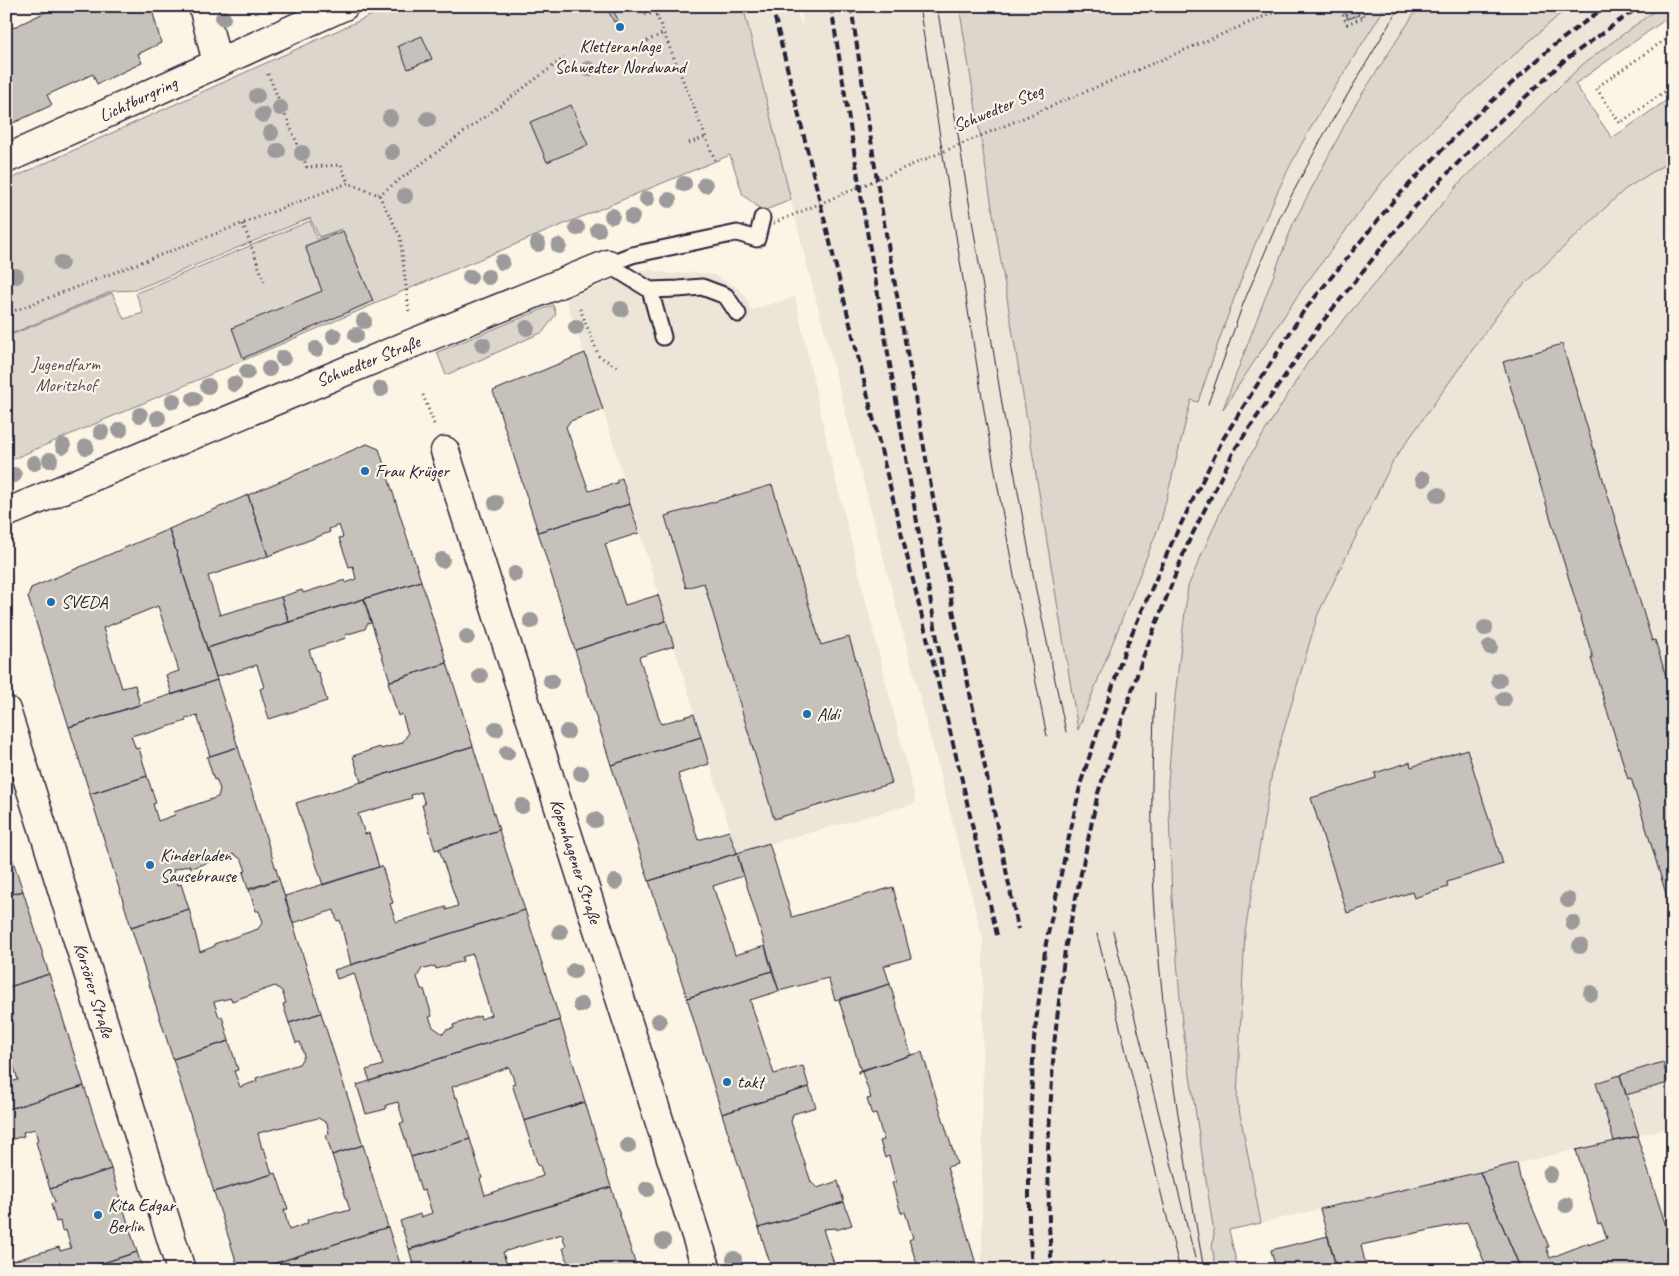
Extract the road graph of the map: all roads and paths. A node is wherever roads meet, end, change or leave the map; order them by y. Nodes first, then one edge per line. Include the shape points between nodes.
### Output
1 (202, 6) edge
2 (344, 6) edge
3 (653, 6) edge
4 (1289, 6) edge
5 (1360, 6) edge
6 (1340, 8) edge
7 (645, 14) dead end
8 (656, 14) junction
9 (664, 33) junction
10 (1673, 34) edge
11 (647, 41) dead end
12 (256, 45) junction
13 (564, 58) dead end
14 (217, 62) junction
15 (1673, 86) edge
16 (706, 137) junction
17 (689, 144) dead end
18 (6, 159) edge
19 (715, 160) dead end
20 (348, 183) junction
21 (379, 195) junction
22 (243, 224) junction
23 (769, 225) joint
24 (608, 264) junction
25 (265, 283) dead end
26 (650, 290) junction
27 (580, 309) dead end
28 (6, 314) edge
29 (738, 314) dead end
30 (410, 322) dead end
31 (663, 337) dead end
32 (617, 367) dead end
33 (445, 452) dead end
34 (6, 512) edge
35 (6, 710) edge
36 (181, 1270) edge
37 (706, 1270) edge

1 - 14 street
2 - 12 street, Lichtburgring
3 - 8 path
4 - 23 path, Schwedter Steg, bridge
5 - 6 path via 1364,17 1347,24
7 - 8 path
8 - 9 path
9 - 11 path
9 - 16 path
10 - 15 path via 1596,88 1620,123
12 - 14 street, Lichtburgring
12 - 20 path via 307,167 341,165
13 - 21 path
14 - 18 street, Lichtburgring
16 - 17 path
16 - 19 path
20 - 21 path
20 - 22 path
21 - 30 path via 400,236
22 - 25 path
22 - 28 path
23 - 24 lane, Schwedter Straße via 762,218 757,238 737,233 632,255
24 - 26 lane
24 - 34 street, Schwedter Straße
26 - 29 lane via 702,287 726,296
26 - 31 lane
27 - 32 path via 599,356
33 - 37 street, Kopenhagener Straße
35 - 36 street, Korsörer Straße

